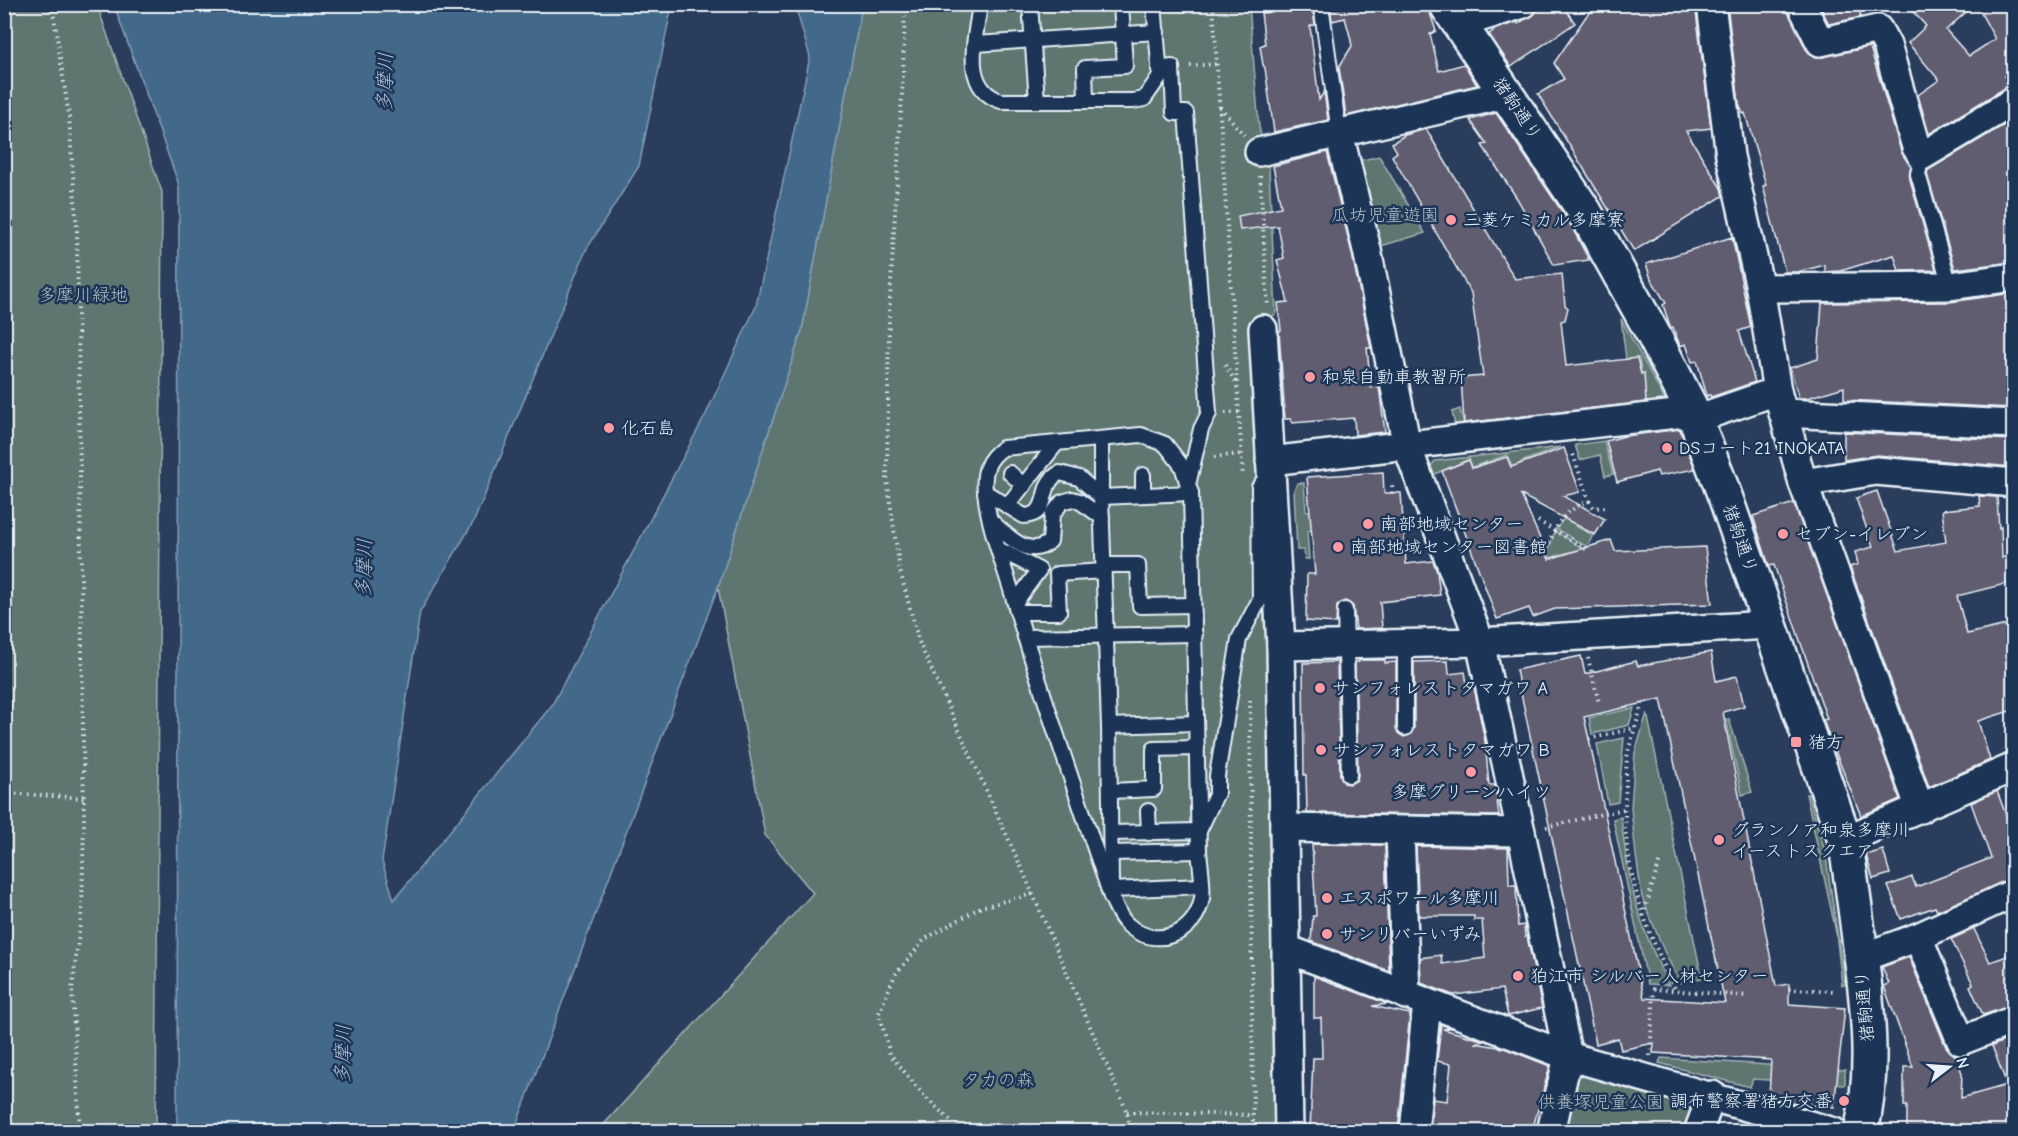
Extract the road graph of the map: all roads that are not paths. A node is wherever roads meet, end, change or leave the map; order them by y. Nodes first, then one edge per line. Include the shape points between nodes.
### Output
1 (980, 4) edge
2 (1030, 4) edge
3 (1121, 4) edge
4 (1155, 4) edge
5 (1321, 4) edge
6 (1523, 4) edge
7 (1711, 4) edge
8 (1801, 4) edge
9 (1452, 14) edge
10 (1157, 32) junction
11 (1124, 35) junction
12 (1033, 41) junction
13 (976, 44) junction
14 (1159, 69) junction
15 (1507, 94) junction
16 (1036, 101) junction
17 (1086, 101) junction
18 (2013, 101) edge
19 (1339, 133) junction
20 (1259, 152) road end
21 (1922, 156) junction
22 (2013, 278) edge
23 (1950, 286) junction
24 (1760, 288) junction
25 (1265, 321) road end
26 (1780, 402) junction
27 (1694, 415) junction
28 (2013, 424) edge
29 (1101, 439) junction
30 (1057, 443) junction
31 (1407, 446) junction
32 (1270, 467) junction
33 (1010, 473) dead end
34 (1143, 474) dead end
35 (1803, 483) junction
36 (2013, 483) edge
37 (1024, 486) junction
38 (1190, 489) junction
39 (985, 492) junction
40 (1143, 495) junction
41 (1101, 497) junction
42 (1007, 506) junction
43 (1102, 517) junction
44 (990, 520) junction
45 (1000, 550) junction
46 (1104, 568) junction
47 (1193, 605) junction
48 (1016, 608) junction
49 (1345, 610) dead end
50 (1769, 625) junction
51 (1195, 634) junction
52 (1107, 636) junction
53 (1025, 637) junction
54 (1480, 642) junction
55 (1405, 644) junction
56 (1281, 646) junction
57 (1346, 646) junction
58 (1197, 723) junction
59 (1109, 726) junction
60 (1405, 728) dead end
61 (1197, 748) junction
62 (2013, 767) edge
63 (1349, 775) dead end
64 (1110, 791) junction
65 (1920, 809) junction
66 (1148, 811) dead end
67 (1284, 828) junction
68 (1199, 831) junction
69 (1400, 831) junction
70 (1521, 832) junction
71 (1111, 833) junction
72 (1149, 833) junction
73 (1845, 840) junction
74 (1199, 851) junction
75 (1111, 853) junction
76 (1201, 886) junction
77 (2013, 893) edge
78 (1111, 894) junction
79 (1918, 937) junction
80 (1287, 949) junction
81 (1861, 958) junction
82 (1417, 999) junction
83 (2013, 1020) edge
84 (1568, 1056) junction
85 (1712, 1095) junction
86 (1860, 1129) edge
87 (1289, 1131) edge
88 (1414, 1131) edge
89 (1551, 1131) edge
90 (1698, 1131) edge

1 - 13 lane
2 - 12 lane
3 - 11 lane
4 - 10 lane
5 - 19 lane
6 - 9 street
7 - 24 street via 1730,156
8 - 21 street via 1820,42 1878,29 1887,45 1916,147
9 - 15 street, 猪駒通り
10 - 11 lane
10 - 14 lane
11 - 12 lane
11 - 17 lane via 1125,66 1085,68
12 - 13 lane
12 - 16 lane
13 - 16 lane via 973,70 989,98
14 - 17 lane via 1160,76 1144,99
14 - 38 lane via 1172,67 1174,113 1186,113 1209,413 1201,429
15 - 19 street
15 - 27 street, 猪駒通り via 1585,212
16 - 17 lane
18 - 21 street
19 - 20 street
19 - 31 street
21 - 23 lane via 1918,174
22 - 23 street
23 - 24 street
24 - 26 street
25 - 32 street
26 - 27 street
26 - 28 street
26 - 35 street
27 - 31 street
27 - 50 street, 猪駒通り
29 - 30 lane
29 - 38 lane via 1140,435 1165,444 1182,466
29 - 41 lane
30 - 37 lane
30 - 39 lane via 1003,448 986,466
31 - 32 street
31 - 54 street
32 - 56 street
32 - 68 lane via 1259,487 1260,599 1239,639 1216,776 1217,793
33 - 37 lane
34 - 40 lane
35 - 36 street via 1876,471
35 - 65 street
37 - 42 lane
38 - 40 lane
38 - 47 lane
39 - 42 lane
39 - 44 lane
40 - 41 lane
41 - 42 lane via 1079,478 1060,473 1049,481 1044,503 1031,516
41 - 43 lane
43 - 44 lane via 1079,501 1062,502 1052,515 1050,541 1035,549 1022,546
43 - 46 lane
44 - 45 lane
45 - 48 lane
45 - 48 lane via 1039,570
46 - 47 lane via 1138,565 1140,606
46 - 48 lane via 1057,574 1059,612
46 - 52 lane
47 - 51 lane
48 - 53 lane
49 - 57 lane
50 - 54 street
50 - 73 street, 猪駒通り
51 - 52 lane
51 - 58 lane
52 - 53 lane
52 - 59 lane
53 - 78 lane
54 - 55 street
54 - 70 street
55 - 57 street
55 - 60 lane
56 - 57 street
56 - 67 street
57 - 63 lane
58 - 59 lane
58 - 61 lane
59 - 64 lane
61 - 64 lane via 1154,749 1154,789
61 - 68 lane
62 - 65 street
64 - 71 lane
65 - 73 street
66 - 72 lane
67 - 69 street
67 - 80 street
68 - 72 lane
68 - 74 lane
69 - 70 street
69 - 82 street
70 - 84 street
71 - 72 lane
71 - 75 lane
73 - 81 street, 猪駒通り
74 - 75 lane
74 - 76 lane
75 - 78 lane
76 - 78 lane
76 - 78 lane via 1202,897 1195,917 1184,929 1159,938 1142,936 1125,924
77 - 79 street
79 - 81 street
79 - 83 street via 1961,1041
80 - 82 street
80 - 87 street
81 - 86 street, 猪駒通り via 1869,1022 1869,1072
82 - 84 street
82 - 88 street
84 - 85 street
84 - 89 street
85 - 86 street
85 - 90 street

